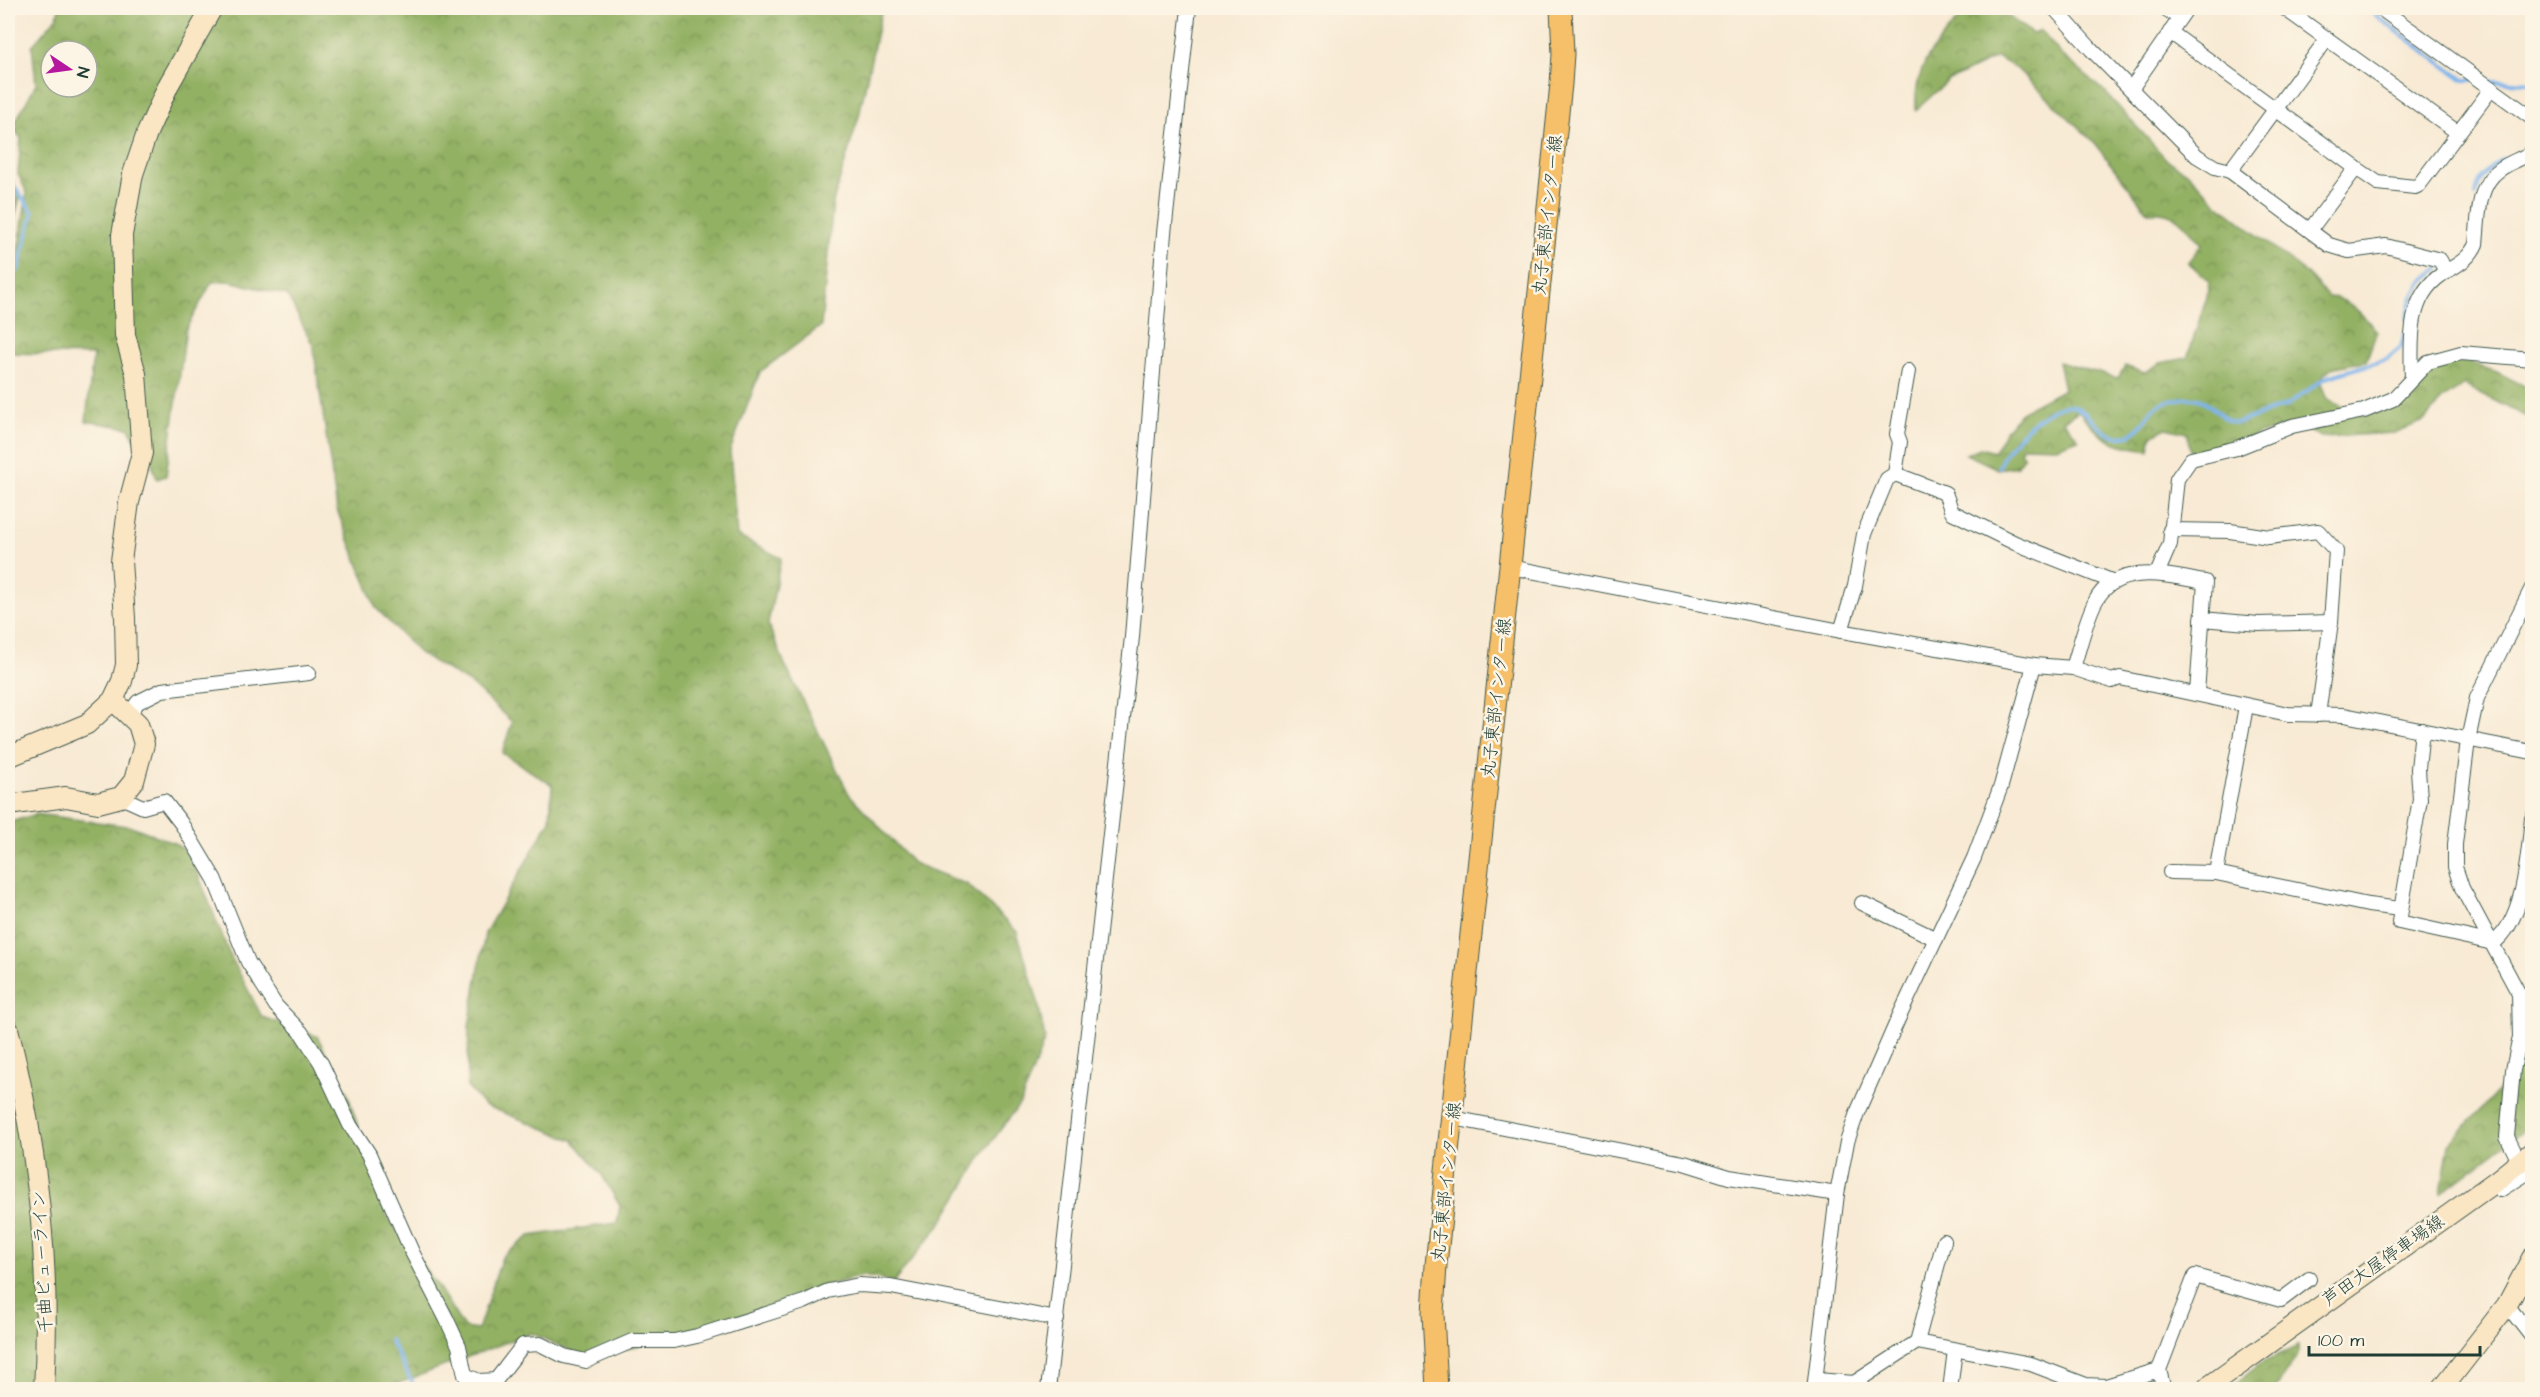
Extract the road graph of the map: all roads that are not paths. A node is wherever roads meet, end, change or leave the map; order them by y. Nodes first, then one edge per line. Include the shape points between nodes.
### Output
1 (212, 8) edge
2 (1189, 8) edge
3 (1561, 8) edge
4 (2054, 8) edge
5 (2165, 8) edge
6 (2284, 8) edge
7 (2380, 8) edge
8 (2183, 13) edge
9 (2170, 32) junction
10 (2327, 39) junction
11 (2490, 87) junction
12 (2131, 89) junction
13 (2277, 108) junction
14 (2532, 118) edge
15 (2457, 132) junction
16 (2532, 152) edge
17 (2356, 168) junction
18 (2230, 171) junction
19 (2310, 230) junction
20 (2444, 268) junction
21 (2532, 359) edge
22 (1908, 370) dead end
23 (2412, 379) junction
24 (1895, 474) junction
25 (2170, 530) junction
26 (1510, 567) junction
27 (2157, 574) junction
28 (2114, 582) junction
29 (2532, 588) edge
30 (2202, 618) junction
31 (2331, 622) junction
32 (1841, 631) junction
33 (2034, 665) junction
34 (2073, 668) junction
35 (309, 673) dead end
36 (2197, 693) junction
37 (113, 700) junction
38 (2246, 706) junction
39 (128, 715) junction
40 (2318, 715) junction
41 (2422, 730) junction
42 (2468, 740) junction
43 (2532, 752) edge
44 (8, 757) edge
45 (121, 797) junction
46 (8, 806) edge
47 (2532, 818) edge
48 (2170, 872) dead end
49 (2216, 873) junction
50 (2528, 888) edge
51 (1862, 903) dead end
52 (2400, 909) junction
53 (1936, 939) junction
54 (2493, 943) junction
55 (8, 1029) edge
56 (1453, 1118) junction
57 (2528, 1161) edge
58 (1837, 1194) junction
59 (1944, 1241) dead end
60 (2532, 1258) edge
61 (2309, 1280) dead end
62 (2507, 1305) junction
63 (1057, 1319) junction
64 (2532, 1337) edge
65 (1917, 1342) junction
66 (1955, 1350) junction
67 (2159, 1370) junction
68 (1815, 1384) edge
69 (44, 1389) edge
70 (1048, 1389) edge
71 (1437, 1389) edge
72 (1950, 1389) edge
73 (2164, 1389) edge
74 (2204, 1389) edge
75 (2441, 1389) edge

1 - 37 street via 147,133 126,207 122,235 125,335 136,374 142,453 129,502 121,561 126,666
2 - 63 street via 1164,233 1132,638
3 - 26 main road, 丸子東部インター線 via 1561,84
4 - 12 street
5 - 8 street
6 - 10 street
7 - 11 street
8 - 9 street
9 - 12 street
9 - 13 street
10 - 13 street
10 - 15 street
11 - 14 street
11 - 15 street
12 - 18 street via 2197,156
13 - 17 street
13 - 18 street
15 - 17 street via 2415,187 2378,183
16 - 20 street via 2491,177 2483,191 2473,252
17 - 19 street
18 - 19 street
19 - 20 street via 2329,245 2349,251 2386,246 2440,260
20 - 23 street via 2423,293 2415,311
21 - 23 street via 2461,352 2428,362
22 - 24 street
23 - 25 street via 2393,399 2364,411 2292,426 2237,448 2190,459 2177,479
24 - 28 street via 1945,493 1952,512 2015,543
24 - 32 street via 1887,479 1864,534 1855,586
25 - 27 street via 2170,544
25 - 31 street via 2230,531 2269,537 2318,531 2336,551
26 - 32 street
26 - 56 main road, 丸子東部インター線
27 - 28 street via 2139,574
27 - 30 street via 2205,582
28 - 34 street via 2096,600
29 - 42 street via 2477,698
30 - 31 street via 2259,624
30 - 36 street
31 - 40 street
32 - 33 street
33 - 34 street
33 - 53 street via 2001,786 1974,858
34 - 36 street via 2112,681 2120,678
35 - 39 street via 162,690 138,702
36 - 38 street
37 - 39 street
37 - 44 street via 87,724
38 - 40 street
38 - 49 street
39 - 45 street via 138,724 144,744 135,781
40 - 41 street via 2344,715
41 - 42 street
41 - 52 street via 2420,800
42 - 43 street
42 - 54 street via 2455,867 2462,888
45 - 46 street via 98,803 66,797
45 - 63 street via 142,807 164,801 200,852 248,962 276,1006 301,1032 321,1063 350,1125 369,1154 459,1346 465,1375 479,1381 496,1380 523,1345 540,1344 586,1361 632,1341 675,1341 698,1336 828,1291 859,1285 891,1287
47 - 50 street
48 - 49 street
49 - 52 street
50 - 54 street via 2502,936
51 - 53 street
52 - 54 street via 2399,922
53 - 58 street via 1857,1113
54 - 57 street via 2515,983 2521,1005 2507,1137
55 - 69 street, 千曲ビューライン via 26,1111 44,1234
56 - 58 street via 1684,1163 1729,1177
56 - 71 main road, 丸子東部インター線 via 1434,1295
57 - 74 street, 芦田大屋停車場線
58 - 68 street
59 - 65 street
60 - 62 street
61 - 67 street via 2281,1300 2195,1276
62 - 64 street
62 - 75 street
63 - 70 street
65 - 66 street
65 - 68 street via 1854,1383
66 - 67 street via 2031,1364 2086,1385 2106,1386
66 - 72 street
67 - 73 street

